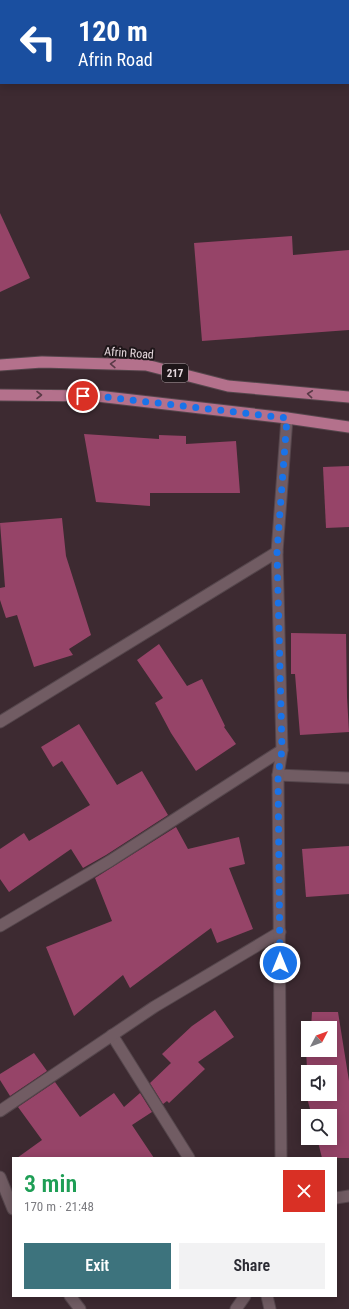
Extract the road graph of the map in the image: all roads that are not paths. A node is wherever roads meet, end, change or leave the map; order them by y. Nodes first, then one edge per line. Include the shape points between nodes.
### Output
1 (0, 365) edge
2 (0, 395) edge
3 (349, 397) edge
4 (287, 418) junction
5 (349, 427) edge
6 (277, 552) junction
7 (0, 722) edge
8 (282, 750) junction
9 (278, 775) junction
10 (349, 778) edge
11 (0, 926) edge
12 (280, 932) junction
13 (112, 1035) junction
14 (0, 1111) edge
15 (187, 1157) edge
16 (281, 1157) edge
17 (0, 1177) edge
18 (349, 1196) edge
19 (337, 1198) edge
20 (12, 1207) edge
21 (71, 1297) edge
22 (244, 1297) edge
23 (267, 1297) edge
24 (80, 1309) edge
25 (236, 1309) edge
26 (270, 1309) edge

3 -> 1 main road, Afrin Road / 217 via 228,386 146,365 42,362
2 -> 4 main road via 97,396
4 - 5 main road
4 - 6 street
6 - 7 street
6 - 8 street
8 - 9 street
8 - 11 street via 110,860
9 - 10 street
9 - 12 street
12 - 13 street
12 - 16 street
13 - 14 street
13 - 15 street
17 - 20 street
18 - 19 street
21 - 24 street
22 - 25 street
23 - 26 street

